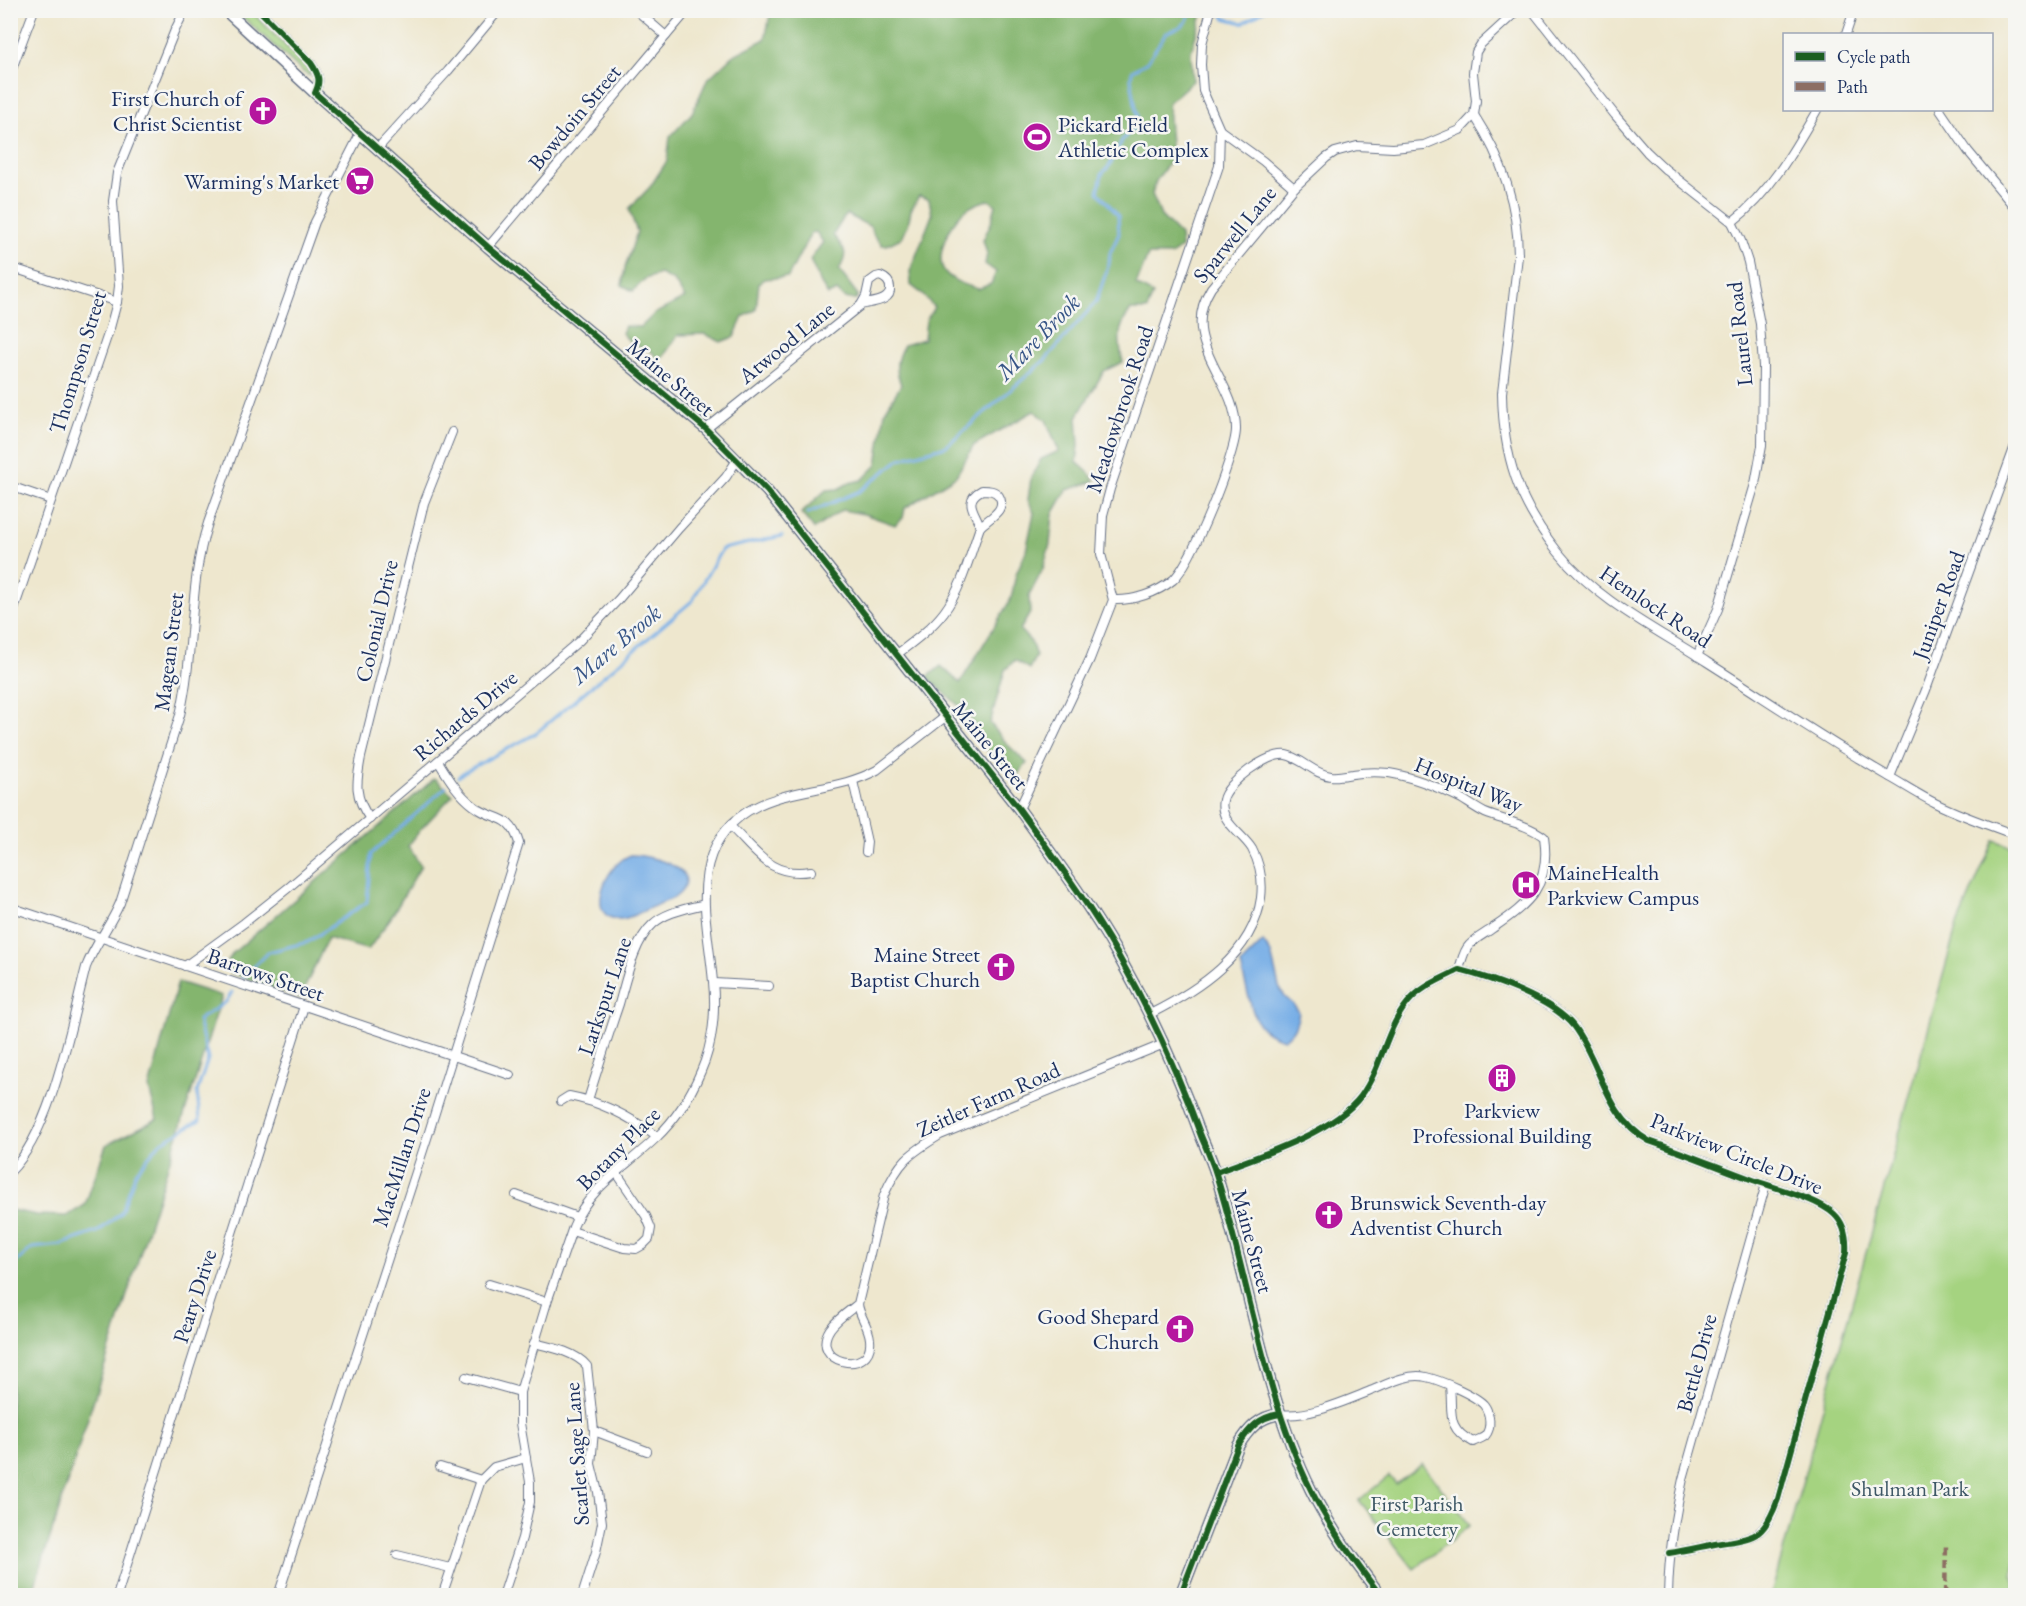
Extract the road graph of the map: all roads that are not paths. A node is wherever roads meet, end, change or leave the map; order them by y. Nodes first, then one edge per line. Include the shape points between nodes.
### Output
1 (34, 10) edge
2 (185, 10) edge
3 (225, 10) edge
4 (260, 10) edge
5 (499, 10) edge
6 (636, 10) edge
7 (688, 10) edge
8 (1211, 10) edge
9 (1518, 10) edge
10 (1532, 10) edge
11 (1854, 10) edge
12 (1846, 33) edge
13 (666, 36) junction
14 (13, 57) edge
15 (10, 74) edge
16 (315, 93) junction
17 (1816, 111) edge
18 (1941, 111) edge
19 (1474, 115) junction
20 (1220, 130) junction
21 (360, 134) junction
22 (377, 149) junction
23 (1294, 188) junction
24 (2016, 209) edge
25 (1732, 222) junction
26 (488, 247) junction
27 (10, 267) edge
28 (117, 302) junction
29 (861, 304) dead end
30 (706, 429) junction
31 (452, 432) dead end
32 (2016, 443) edge
33 (737, 460) junction
34 (10, 486) edge
35 (51, 500) junction
36 (980, 527) dead end
37 (1113, 600) junction
38 (10, 621) edge
39 (896, 655) junction
40 (1697, 656) junction
41 (945, 717) junction
42 (438, 760) junction
43 (1890, 777) junction
44 (853, 781) junction
45 (1019, 809) junction
46 (370, 819) junction
47 (730, 826) junction
48 (2016, 835) edge
49 (866, 852) dead end
50 (811, 871) dead end
51 (704, 904) junction
52 (10, 907) edge
53 (101, 938) junction
54 (185, 966) junction
55 (1459, 970) junction
56 (714, 983) junction
57 (769, 986) dead end
58 (304, 1006) junction
59 (1150, 1014) junction
60 (1164, 1044) junction
61 (453, 1056) junction
62 (510, 1076) dead end
63 (588, 1100) junction
64 (561, 1101) dead end
65 (657, 1137) junction
66 (10, 1172) edge
67 (616, 1172) junction
68 (1216, 1172) junction
69 (1766, 1184) junction
70 (516, 1195) dead end
71 (577, 1217) junction
72 (572, 1231) junction
73 (489, 1284) dead end
74 (547, 1302) junction
75 (858, 1304) junction
76 (534, 1343) junction
77 (466, 1377) dead end
78 (1450, 1386) junction
79 (520, 1392) junction
80 (1281, 1414) junction
81 (594, 1431) junction
82 (647, 1451) dead end
83 (526, 1458) junction
84 (440, 1467) dead end
85 (481, 1480) junction
86 (1669, 1553) junction
87 (397, 1555) dead end
88 (450, 1568) junction
89 (117, 1596) edge
90 (278, 1596) edge
91 (442, 1596) edge
92 (503, 1596) edge
93 (582, 1596) edge
94 (1180, 1596) edge
95 (1381, 1596) edge
96 (1668, 1596) edge

1 - 14 street
2 - 28 street, Thompson Street via 117,173 113,201
3 - 16 street, Maine Street
4 - 16 street via 318,73 320,83
5 - 22 street
6 - 13 street
7 - 13 street, Bowdoin Street
8 - 20 street, Meadowbrook Road via 1201,65 1203,91
9 - 19 street via 1476,52
10 - 25 street, Laurel Road via 1647,152
11 - 12 street
13 - 26 street, Bowdoin Street
14 - 15 street
16 - 21 street, Maine Street
17 - 25 street via 1764,191
18 - 24 street
19 - 23 street, Sparwell Lane via 1460,130 1424,145 1357,147 1335,152
19 - 40 street, Hemlock Road via 1490,140 1511,193 1515,215 1518,256 1502,413 1508,454 1521,495 1558,553 1591,586
20 - 23 street
20 - 37 street, Meadowbrook Road via 1219,166 1103,515 1101,554
21 - 22 street, Maine Street
21 - 53 street, Magean Street via 315,222 202,541 182,705 120,903
22 - 26 street, Maine Street
23 - 37 street, Sparwell Lane via 1211,288 1202,306 1204,347 1233,409 1236,428 1234,447 1207,518 1188,558 1172,580 1137,598
25 - 40 street, Laurel Road via 1742,241 1758,304 1764,426 1755,484 1718,609
26 - 30 street, Maine Street
27 - 28 street
28 - 35 street, Thompson Street
29 - 30 street, Atwood Lane
30 - 33 street, Maine Street
31 - 46 street, Colonial Drive via 424,503 357,775 357,795
32 - 43 street, Juniper Road
33 - 39 street, Maine Street via 767,491
33 - 42 street, Richards Drive via 579,641
34 - 35 street
35 - 38 street, Thompson Street
36 - 39 street via 950,602 933,625
37 - 45 street via 1090,659
39 - 41 street, Maine Street
40 - 43 street, Hemlock Road
41 - 44 street, Botany Place via 877,770
41 - 45 street, Maine Street
42 - 46 street, Richards Drive
42 - 61 street, MacMillan Drive via 466,800 511,825 519,843
43 - 48 street, Hemlock Road via 1935,803
44 - 47 street, Botany Place via 760,804
44 - 49 street
45 - 59 street, Maine Street via 1093,914
46 - 54 street, Richards Drive via 244,923
47 - 50 street via 774,867 792,873
47 - 51 street, Botany Place via 712,855 705,879
51 - 56 street, Botany Place
51 - 63 street, Larkspur Lane via 660,918 642,937
52 - 53 street, Barrows Street
53 - 54 street, Barrows Street
53 - 66 street, Magean Street via 86,967 56,1083 39,1127 22,1160
54 - 58 street, Barrows Street
55 - 59 street, Hospital Way via 1462,956 1473,941 1520,910 1533,896 1544,868 1544,837 1532,828 1484,812 1414,780 1389,773 1331,776 1286,755 1273,756 1240,777 1222,801 1229,823 1252,850 1260,870 1260,909 1254,926 1219,969
55 - 68 street via 1419,991 1404,1006 1371,1080 1342,1116
55 - 69 street, Parkview Circle Drive via 1532,997 1566,1017 1581,1038 1621,1118 1638,1135
56 - 57 street
56 - 65 street, Botany Place via 713,1023 701,1070 677,1113
58 - 61 street, Barrows Street
58 - 89 street, Peary Drive
59 - 60 street, Maine Street
60 - 68 street, Maine Street
60 - 75 street, Zeitler Farm Road via 940,1136 908,1155 884,1195
61 - 62 street, Barrows Street
61 - 90 street, MacMillan Drive
63 - 64 street via 569,1096
63 - 65 street via 623,1115
65 - 67 street, Botany Place
67 - 71 street, Botany Place
67 - 72 street via 646,1216 651,1228 649,1239 636,1250
68 - 80 street, Maine Street
69 - 86 street, Bettle Drive via 1683,1479
69 - 86 street, Parkview Circle Drive via 1835,1215 1842,1224 1846,1243 1842,1271 1772,1516 1760,1531 1744,1541
70 - 71 street
71 - 72 street, Botany Place
72 - 74 street, Botany Place
73 - 74 street
74 - 76 street, Botany Place
75 - 75 street via 870,1339 869,1348 858,1361 839,1362 830,1354 826,1337
76 - 79 street, Botany Place
76 - 81 street, Scarlet Sage Lane via 574,1356 587,1366
77 - 79 street
78 - 78 street via 1484,1405 1490,1426 1485,1436 1473,1442 1462,1436 1449,1406
78 - 80 street via 1425,1376 1412,1376 1343,1402
79 - 83 street, Botany Place
80 - 94 street via 1257,1421 1238,1446
80 - 95 street, Maine Street via 1322,1509 1346,1550
81 - 82 street
81 - 93 street, Scarlet Sage Lane via 591,1464 602,1523
83 - 85 street via 494,1467
83 - 92 street, Botany Place via 530,1502
84 - 85 street
85 - 88 street
86 - 96 street
87 - 88 street
88 - 91 street

